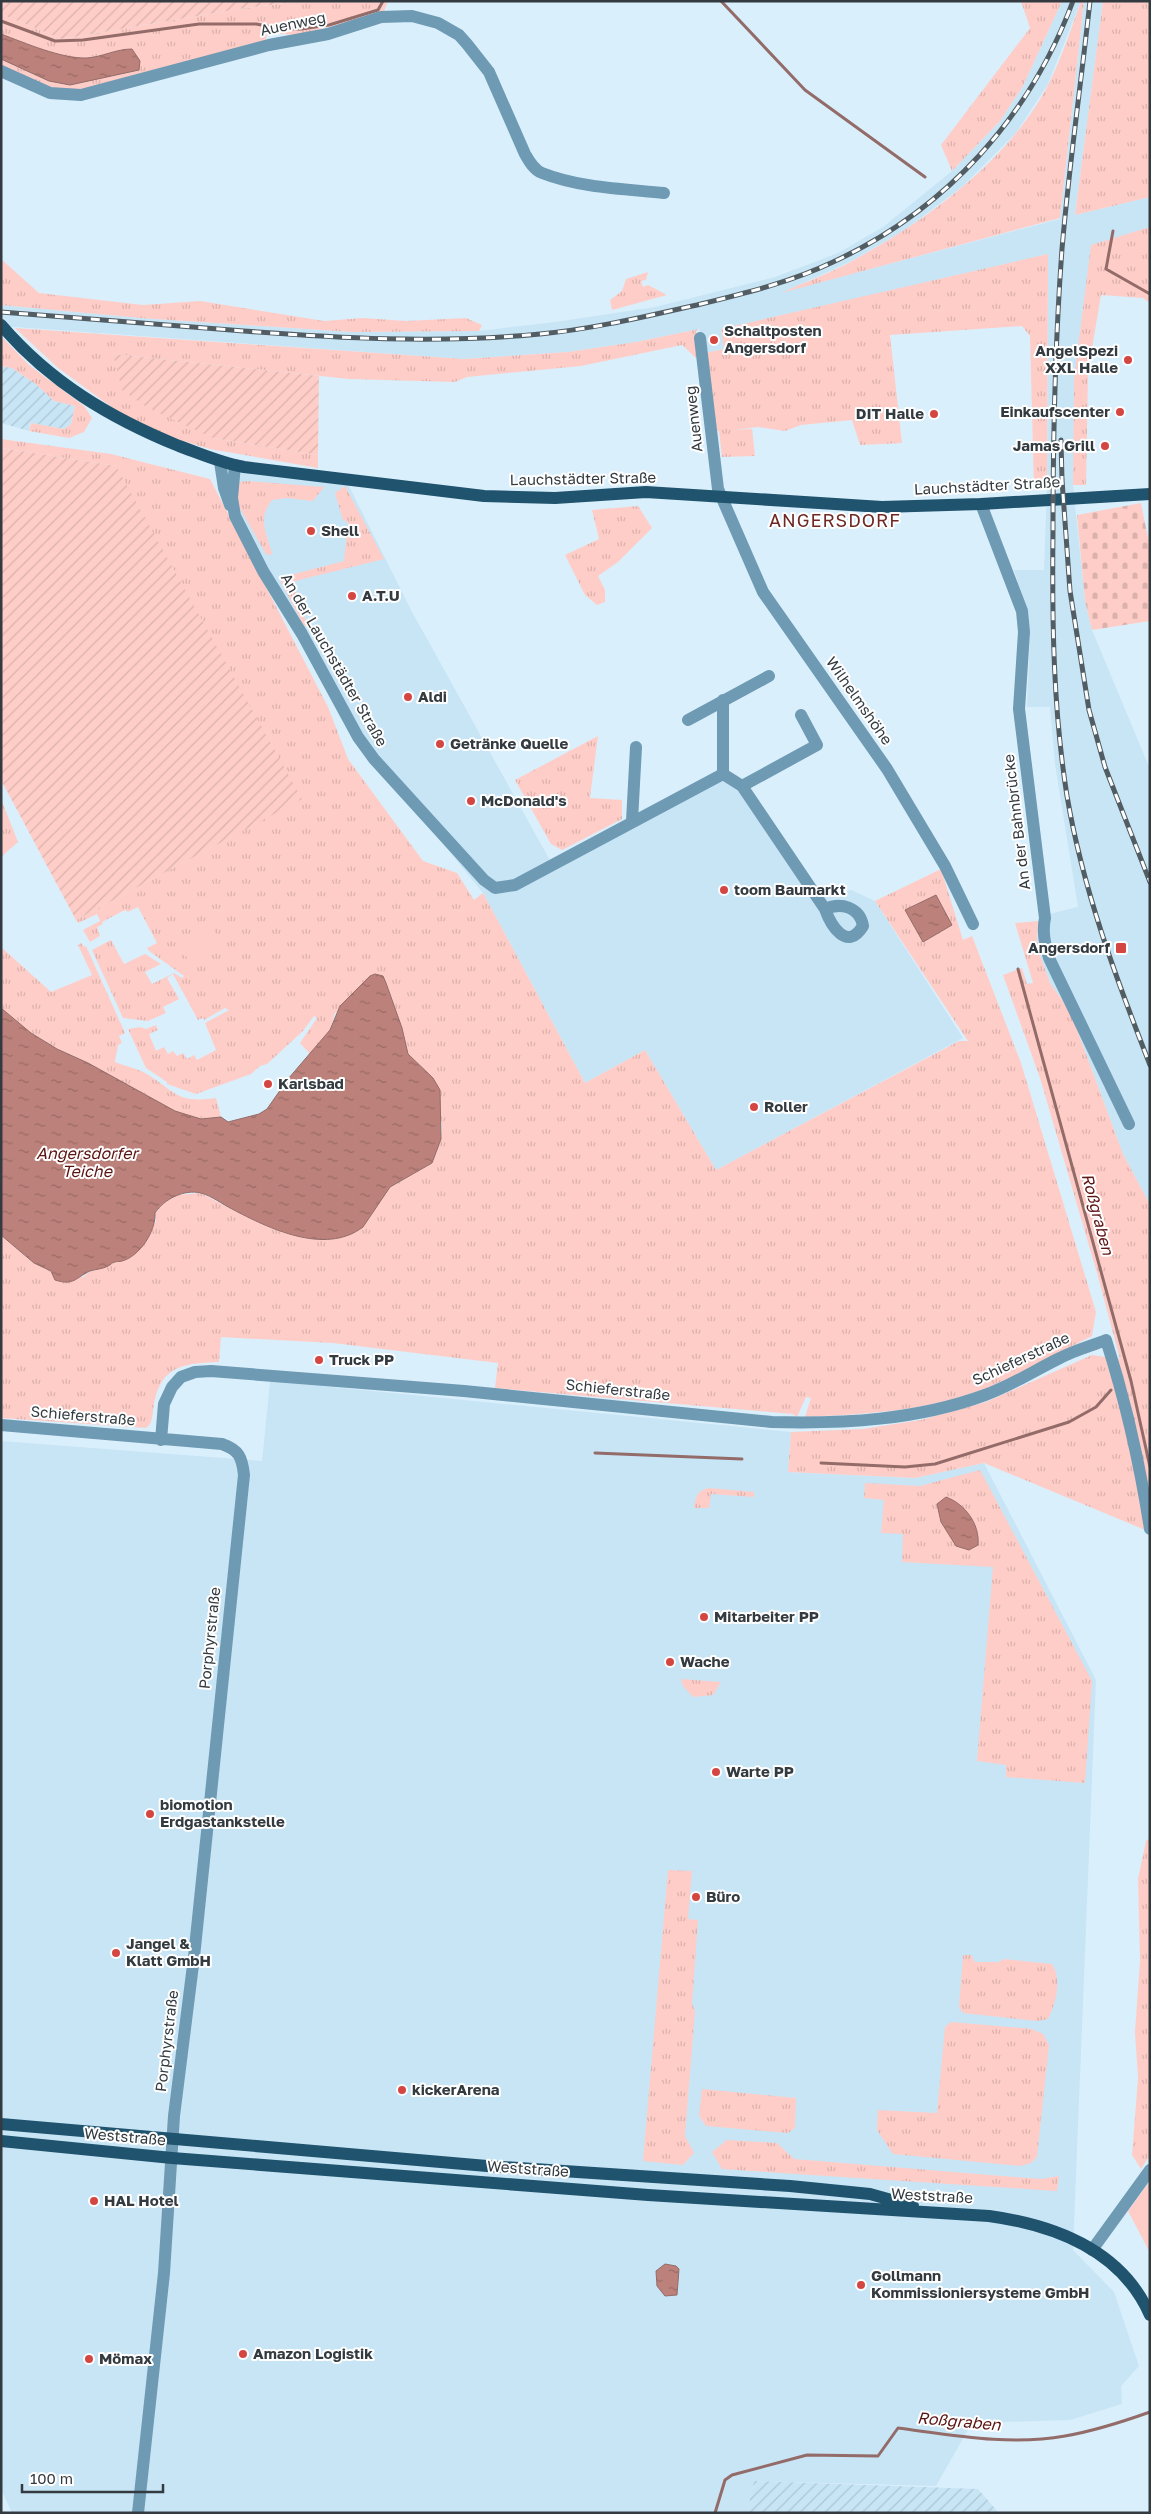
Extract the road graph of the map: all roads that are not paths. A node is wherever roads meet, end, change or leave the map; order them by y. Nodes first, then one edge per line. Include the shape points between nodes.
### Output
1 (1, 71) edge
2 (664, 193) dead end
3 (1, 325) edge
4 (700, 338) dead end
5 (220, 462) junction
6 (235, 465) junction
7 (1150, 494) edge
8 (722, 496) junction
9 (981, 504) junction
10 (235, 516) junction
11 (768, 676) dead end
12 (723, 700) junction
13 (801, 714) dead end
14 (688, 720) dead end
15 (636, 747) dead end
16 (723, 774) junction
17 (742, 786) junction
18 (632, 821) junction
19 (825, 910) dead end
20 (973, 924) dead end
21 (1129, 1124) dead end
22 (1, 1426) edge
23 (161, 1440) junction
24 (240, 1454) joint
25 (1150, 1530) edge
26 (1, 2124) edge
27 (173, 2140) junction
28 (1, 2141) edge
29 (172, 2158) junction
30 (1150, 2170) edge
31 (937, 2212) junction
32 (1092, 2250) junction
33 (1150, 2315) edge
34 (138, 2513) edge

1 - 2 street, Auenweg via 50,93 81,94 269,45 328,34 381,17 425,18 459,35 489,72 529,162 541,173 596,186
3 - 5 main road, Lauchstädter Straße via 37,362 82,398 154,436
4 - 8 street, Auenweg via 718,489
5 - 6 main road, Lauchstädter Straße
5 - 10 street via 224,488
6 - 8 main road, Lauchstädter Straße via 484,496 555,498 646,492
6 - 10 street, An der Lauchstädter Straße via 232,498
7 - 9 main road, Lauchstädter Straße
8 - 9 main road, Lauchstädter Straße via 874,507
8 - 20 street, Wilhelmshöhe via 763,592 887,769 945,866
9 - 21 street, An der Bahnbrücke via 1022,611 1020,709 1045,918 1045,944
10 - 18 street, An der Lauchstädter Straße via 358,737 374,760 484,880 495,888 515,885
11 - 12 street
12 - 14 street
12 - 16 street
13 - 17 street via 817,745
15 - 18 street
16 - 17 street
16 - 18 street, An der Lauchstädter Straße
17 - 19 street
22 - 23 street, Schieferstraße
23 - 24 street, Schieferstraße via 222,1444
23 - 25 street, Schieferstraße via 164,1404 172,1387 181,1377 195,1372 291,1377 772,1422 817,1423 880,1420 938,1409 986,1395 1062,1356 1106,1340 1138,1458
24 - 27 street, Porphyrstraße via 244,1475
26 - 27 main road
27 - 29 street, Porphyrstraße
27 - 31 main road via 487,2166 790,2186 870,2194
28 - 29 main road, Weststraße
29 - 31 main road, Weststraße via 648,2195
29 - 34 street, Porphyrstraße via 160,2314
30 - 32 street
31 - 32 main road, Weststraße via 1026,2221 1073,2238
32 - 33 main road, Weststraße via 1117,2269 1136,2291

